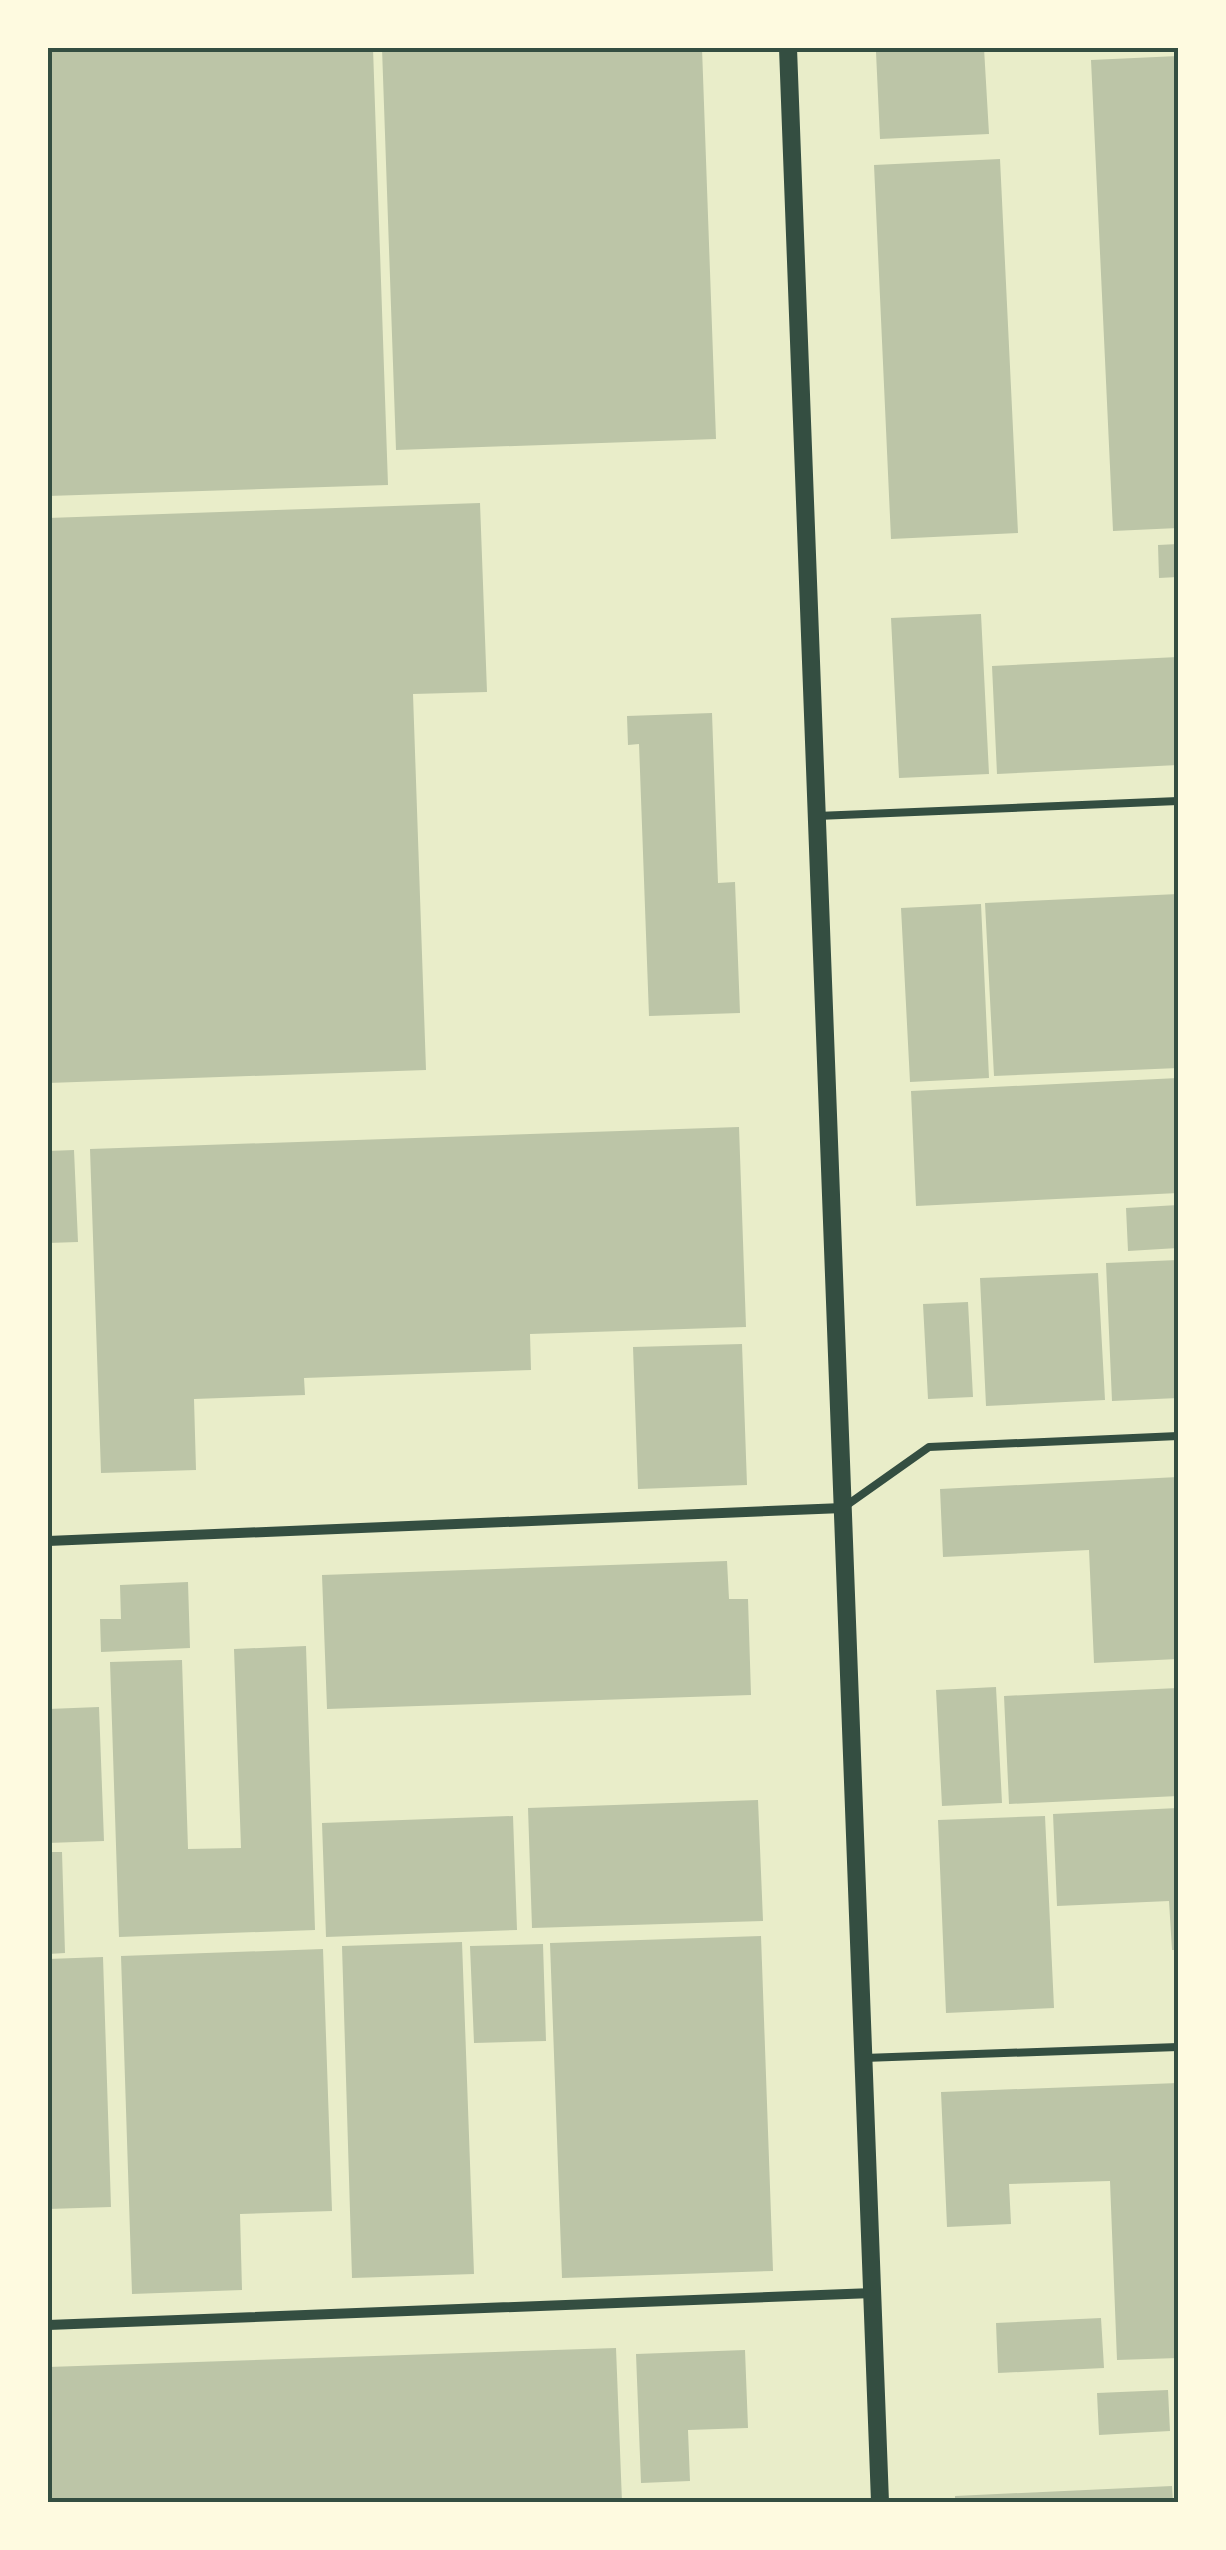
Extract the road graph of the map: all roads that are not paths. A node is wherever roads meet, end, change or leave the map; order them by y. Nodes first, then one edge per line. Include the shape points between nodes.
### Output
1 (788, 48) edge
2 (1178, 801) edge
3 (818, 816) junction
4 (1178, 1436) edge
5 (843, 1508) junction
6 (48, 1542) edge
7 (1178, 2047) edge
8 (864, 2058) junction
9 (873, 2294) junction
10 (48, 2325) edge
11 (880, 2502) edge

1 - 3 street
2 - 3 lane
3 - 5 street
4 - 5 lane via 929,1447
5 - 6 street
5 - 8 street
7 - 8 lane
8 - 9 street
9 - 10 street
9 - 11 street

